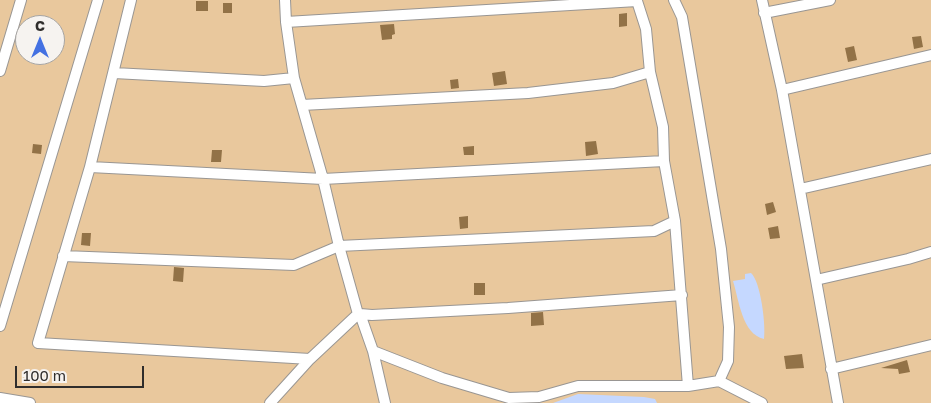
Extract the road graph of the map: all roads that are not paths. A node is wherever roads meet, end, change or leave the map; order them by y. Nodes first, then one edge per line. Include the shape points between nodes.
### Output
1 (21, 0) edge
2 (98, 0) edge
3 (131, 0) edge
4 (285, 0) edge
5 (674, 0) edge
6 (762, 0) edge
7 (830, 0) edge
8 (764, 13) junction
9 (286, 22) junction
10 (931, 55) edge
11 (0, 71) edge
12 (650, 72) junction
13 (114, 73) junction
14 (294, 78) junction
15 (782, 90) junction
16 (302, 105) junction
17 (931, 159) edge
18 (664, 161) junction
19 (90, 167) junction
20 (323, 179) junction
21 (800, 189) junction
22 (675, 221) junction
23 (339, 246) junction
24 (931, 252) edge
25 (63, 256) junction
26 (816, 280) junction
27 (682, 295) junction
28 (359, 314) junction
29 (0, 326) edge
30 (931, 346) edge
31 (373, 351) junction
32 (310, 359) junction
33 (831, 370) junction
34 (719, 381) junction
35 (688, 386) junction
36 (0, 398) edge
37 (746, 400) edge
38 (30, 403) edge
39 (270, 403) edge
40 (385, 403) edge
41 (762, 403) edge
42 (838, 403) edge

1 - 11 street
2 - 29 street
3 - 13 street
4 - 9 street
5 - 34 street via 682,16 721,249 729,327 728,361
6 - 8 street
7 - 8 street
8 - 15 street
9 - 12 street via 637,1 646,29
9 - 14 street
10 - 15 street
12 - 16 street via 613,84 528,93
12 - 18 street via 663,127
13 - 14 street via 264,81
13 - 19 street
14 - 16 street
15 - 21 street
16 - 20 street
17 - 21 street
18 - 20 street
18 - 22 street
19 - 20 street
19 - 25 street
20 - 23 street
21 - 26 street
22 - 23 street via 654,231
22 - 27 street
23 - 25 street via 294,265
23 - 28 street
24 - 26 street
25 - 32 street via 38,343
26 - 33 street
27 - 28 street via 508,308
27 - 35 street
28 - 31 street
28 - 32 street
30 - 33 street
31 - 35 street via 442,378 509,398 539,397 578,386
31 - 40 street
32 - 39 street
33 - 42 street
34 - 35 street
34 - 37 street
36 - 38 street
37 - 41 street

